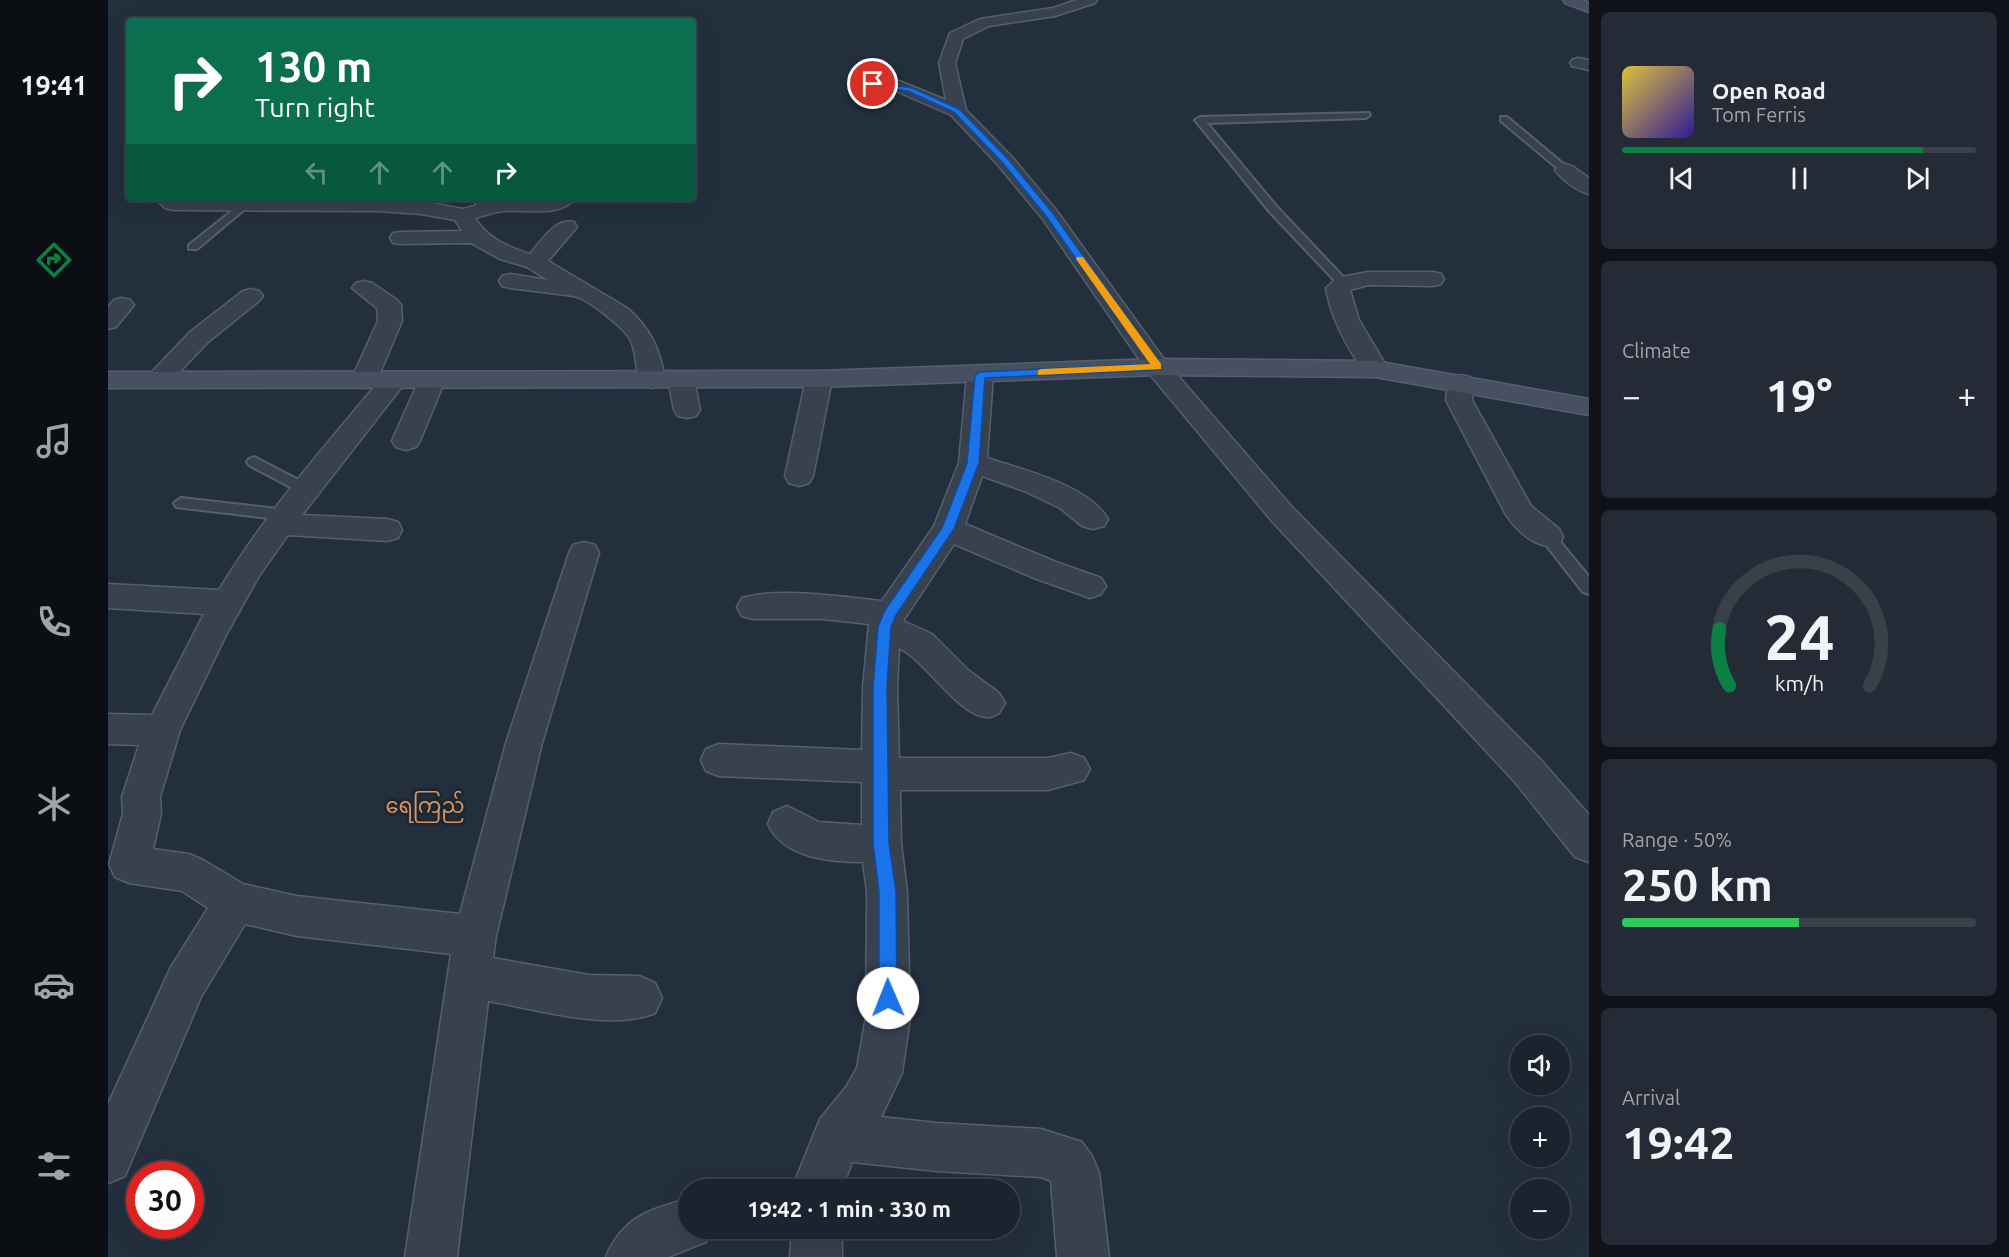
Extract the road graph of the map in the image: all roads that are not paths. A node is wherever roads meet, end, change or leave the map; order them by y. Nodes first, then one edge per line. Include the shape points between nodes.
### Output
1 (1090, 0) edge
2 (1570, 0) edge
3 (1589, 8) edge
4 (859, 84) dead end
5 (957, 111) junction
6 (1366, 115) dead end
7 (1504, 119) dead end
8 (1565, 170) joint
9 (1589, 188) edge
10 (168, 201) edge
11 (334, 201) edge
12 (389, 201) edge
13 (560, 201) edge
14 (235, 203) edge
15 (474, 215) edge
16 (566, 227) dead end
17 (401, 238) dead end
18 (193, 246) dead end
19 (535, 262) junction
20 (1433, 279) dead end
21 (510, 281) dead end
22 (1342, 282) junction
23 (364, 288) dead end
24 (580, 290) junction
25 (251, 296) dead end
26 (1157, 367) junction
27 (1375, 369) junction
28 (980, 375) junction
29 (819, 379) junction
30 (108, 380) edge
31 (159, 380) junction
32 (379, 380) junction
33 (432, 380) junction
34 (652, 380) junction
35 (681, 380) junction
36 (1461, 383) junction
37 (1589, 406) edge
38 (687, 410) dead end
39 (406, 441) dead end
40 (254, 462) dead end
41 (973, 463) junction
42 (799, 476) dead end
43 (181, 503) dead end
44 (290, 509) junction
45 (1093, 519) dead end
46 (948, 529) junction
47 (387, 530) dead end
48 (1548, 537) joint
49 (584, 553) dead end
50 (1090, 586) dead end
51 (1589, 588) edge
52 (108, 596) edge
53 (227, 603) junction
54 (753, 607) dead end
55 (887, 620) junction
56 (987, 703) dead end
57 (108, 729) edge
58 (162, 730) junction
59 (719, 760) dead end
60 (1071, 769) dead end
61 (881, 771) junction
62 (786, 824) dead end
63 (881, 843) junction
64 (1589, 844) edge
65 (119, 865) edge
66 (235, 902) junction
67 (472, 956) junction
68 (640, 998) dead end
69 (837, 1136) junction
70 (108, 1159) edge
71 (821, 1179) edge
72 (678, 1227) edge
73 (817, 1239) edge
74 (431, 1257) edge
75 (632, 1257) edge
76 (816, 1257) edge
77 (1083, 1257) edge

1 - 5 street via 1056,12 985,22 956,36 947,63
2 - 3 street
4 - 5 street via 899,86
5 - 26 street via 1049,214
6 - 22 lane via 1200,120 1273,209
7 - 8 lane
8 - 9 street
10 - 14 street
11 - 14 street
12 - 15 street
13 - 15 street via 501,205
14 - 18 lane
15 - 17 street via 464,238
15 - 19 street via 484,242
16 - 19 street
19 - 24 street
20 - 22 street
21 - 24 street
22 - 27 street via 1338,296
23 - 32 street via 389,305 390,321
24 - 34 street via 630,323 649,348
25 - 31 street via 199,337
26 - 27 street
26 - 28 street
26 - 64 street via 1281,513 1527,770
27 - 36 street
28 - 29 street
28 - 41 street
29 - 35 street
29 - 42 street
30 - 31 street
31 - 32 street
32 - 33 street
32 - 44 street
33 - 34 street
33 - 39 street
34 - 35 street
35 - 38 street
36 - 37 street
36 - 48 street via 1459,400 1520,513
40 - 44 lane
41 - 45 street via 1034,484 1070,501
41 - 46 street
43 - 44 lane
44 - 47 street
44 - 53 street
46 - 50 street
46 - 55 street
48 - 51 lane
49 - 67 street via 524,743
52 - 53 street
53 - 58 street
54 - 55 street via 823,607
55 - 56 street via 920,643 956,680
55 - 61 street via 880,687
57 - 58 street
58 - 65 street via 141,797 142,814
59 - 61 street
60 - 61 street via 1048,774
61 - 63 street
62 - 63 street via 798,834 833,844
63 - 69 street via 887,892 886,1028 879,1073 863,1104
65 - 66 street via 189,873
66 - 67 street
66 - 70 street via 186,982
67 - 68 street via 589,997
67 - 74 street
69 - 71 street
69 - 77 street via 937,1148 1041,1153 1065,1159 1075,1173
72 - 75 street via 662,1231 640,1245
73 - 76 street

